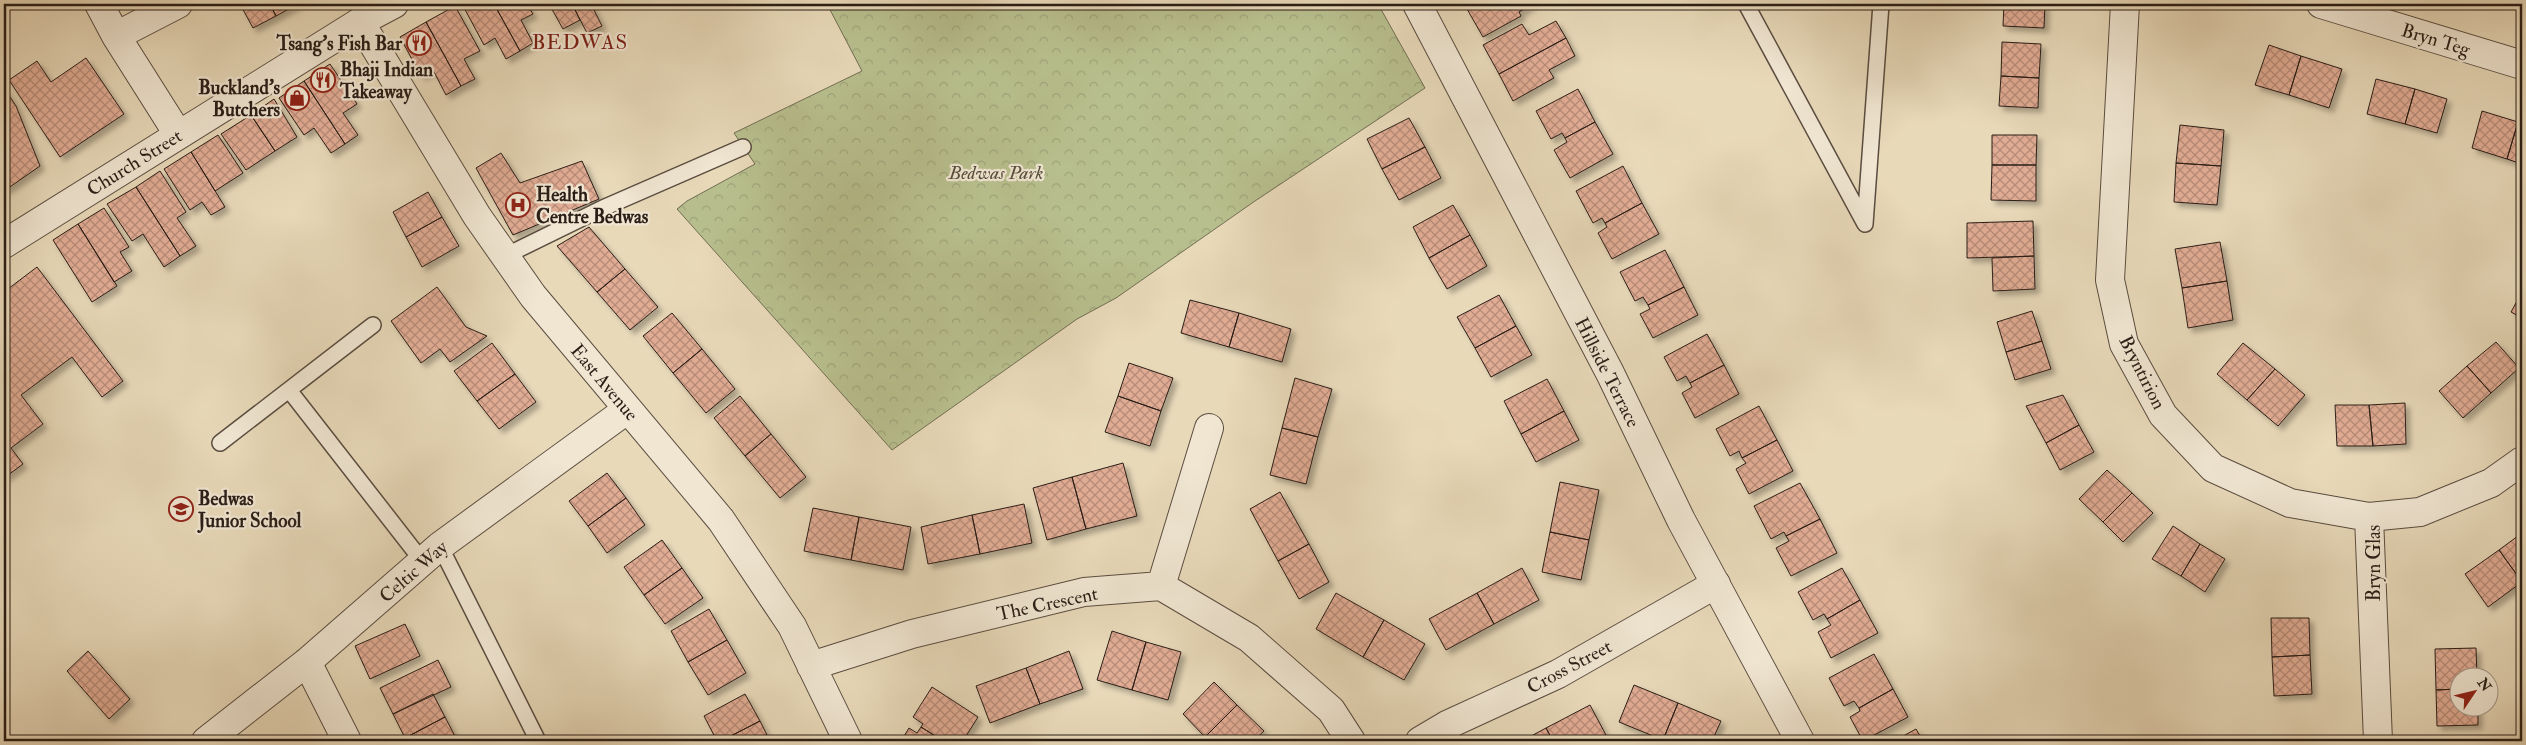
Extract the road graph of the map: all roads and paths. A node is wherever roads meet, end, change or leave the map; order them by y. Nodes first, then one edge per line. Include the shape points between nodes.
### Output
1 (99, 4) edge
2 (178, 4) edge
3 (394, 4) edge
4 (1417, 4) edge
5 (1746, 4) edge
6 (1881, 4) edge
7 (2125, 4) edge
8 (2322, 4) edge
9 (360, 22) junction
10 (116, 36) junction
11 (2522, 65) edge
12 (178, 134) junction
13 (744, 147) dead end
14 (4, 244) edge
15 (504, 256) junction
16 (373, 324) dead end
17 (289, 390) junction
18 (628, 409) junction
19 (1209, 428) dead end
20 (220, 443) dead end
21 (2522, 461) edge
22 (2369, 517) junction
23 (431, 554) junction
24 (1716, 584) junction
25 (1161, 586) junction
26 (307, 662) junction
27 (811, 666) junction
28 (206, 741) edge
29 (347, 741) edge
30 (538, 741) edge
31 (848, 741) edge
32 (1351, 741) edge
33 (1420, 741) edge
34 (1800, 741) edge
35 (2378, 741) edge

1 - 10 street
2 - 10 street
3 - 9 street, Church Street
4 - 24 street, Hillside Terrace
5 - 6 lane via 1864,224
7 - 22 street, Bryntirion via 2110,280 2124,344 2163,414 2213,468 2290,503
8 - 11 street, Bryn Teg
9 - 12 street, Church Street
9 - 15 street, East Avenue
10 - 12 street
12 - 14 street, Church Street
13 - 15 lane via 603,208
15 - 18 street, East Avenue via 533,296
16 - 17 lane
17 - 20 lane
17 - 23 lane
18 - 23 street, Celtic Way
18 - 27 street, East Avenue via 721,520 792,626
19 - 25 street
21 - 22 street, Bryn Glas via 2490,483 2420,512
22 - 35 street, Bryn Glas
23 - 26 street, Celtic Way
23 - 30 lane
24 - 33 street, Cross Street via 1558,674 1447,724
24 - 34 street, Hillside Terrace
25 - 27 street, The Crescent via 1084,592 912,634
25 - 32 street via 1249,638 1331,710
26 - 28 street, Celtic Way
26 - 29 street
27 - 31 street, East Avenue

